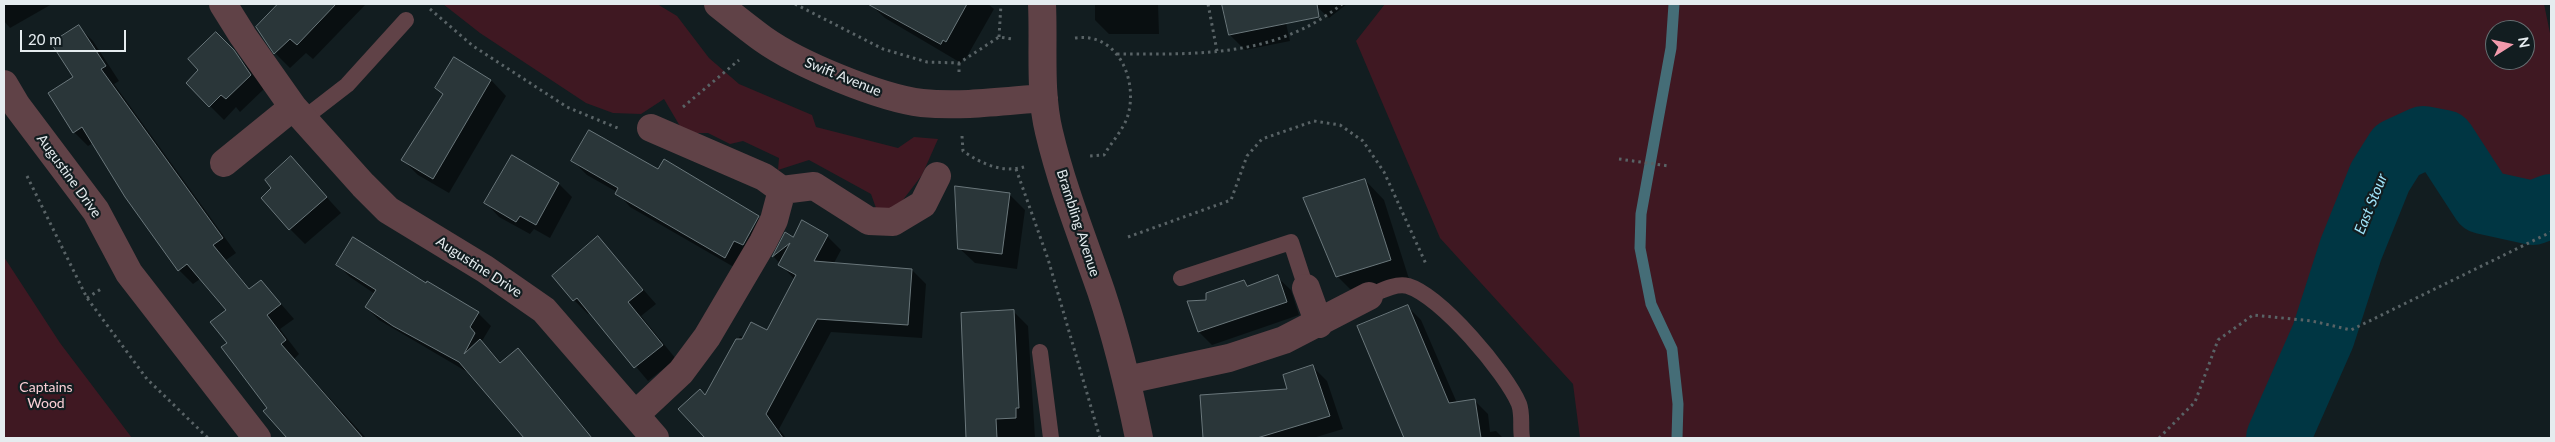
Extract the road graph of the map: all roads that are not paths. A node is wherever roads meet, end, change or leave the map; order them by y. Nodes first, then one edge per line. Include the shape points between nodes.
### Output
1 (223, 4) edge
2 (718, 4) edge
3 (1042, 4) edge
4 (406, 20) dead end
5 (4, 84) edge
6 (1044, 98) junction
7 (298, 113) junction
8 (650, 128) road end
9 (224, 163) dead end
10 (937, 176) dead end
11 (782, 190) junction
12 (1181, 278) dead end
13 (1306, 288) joint
14 (1369, 296) joint
15 (1319, 324) junction
16 (1040, 352) dead end
17 (1127, 380) junction
18 (636, 415) junction
19 (257, 438) edge
20 (655, 438) edge
21 (1052, 438) edge
22 (1138, 438) edge
23 (1522, 438) edge

1 - 7 street, Augustine Drive
2 - 6 street, Swift Avenue via 764,40 809,64 879,93 921,103 960,104
3 - 6 street, Brambling Avenue
4 - 7 lane via 347,85
5 - 19 street, Augustine Drive via 96,211 129,273
6 - 17 street, Brambling Avenue via 1049,132
7 - 9 street
7 - 18 street, Augustine Drive via 388,210 485,268 544,310
8 - 11 street via 764,177
10 - 11 street via 923,204 893,222 869,221 814,186
11 - 18 street via 774,220 763,242 707,338 681,372
12 - 13 lane via 1291,242
13 - 15 street
14 - 15 street
14 - 23 lane via 1389,287 1407,286 1425,294 1442,308 1494,363 1510,385 1519,406
15 - 17 street via 1284,340 1228,358
16 - 21 lane
17 - 22 street, Brambling Avenue
18 - 20 street, Augustine Drive

